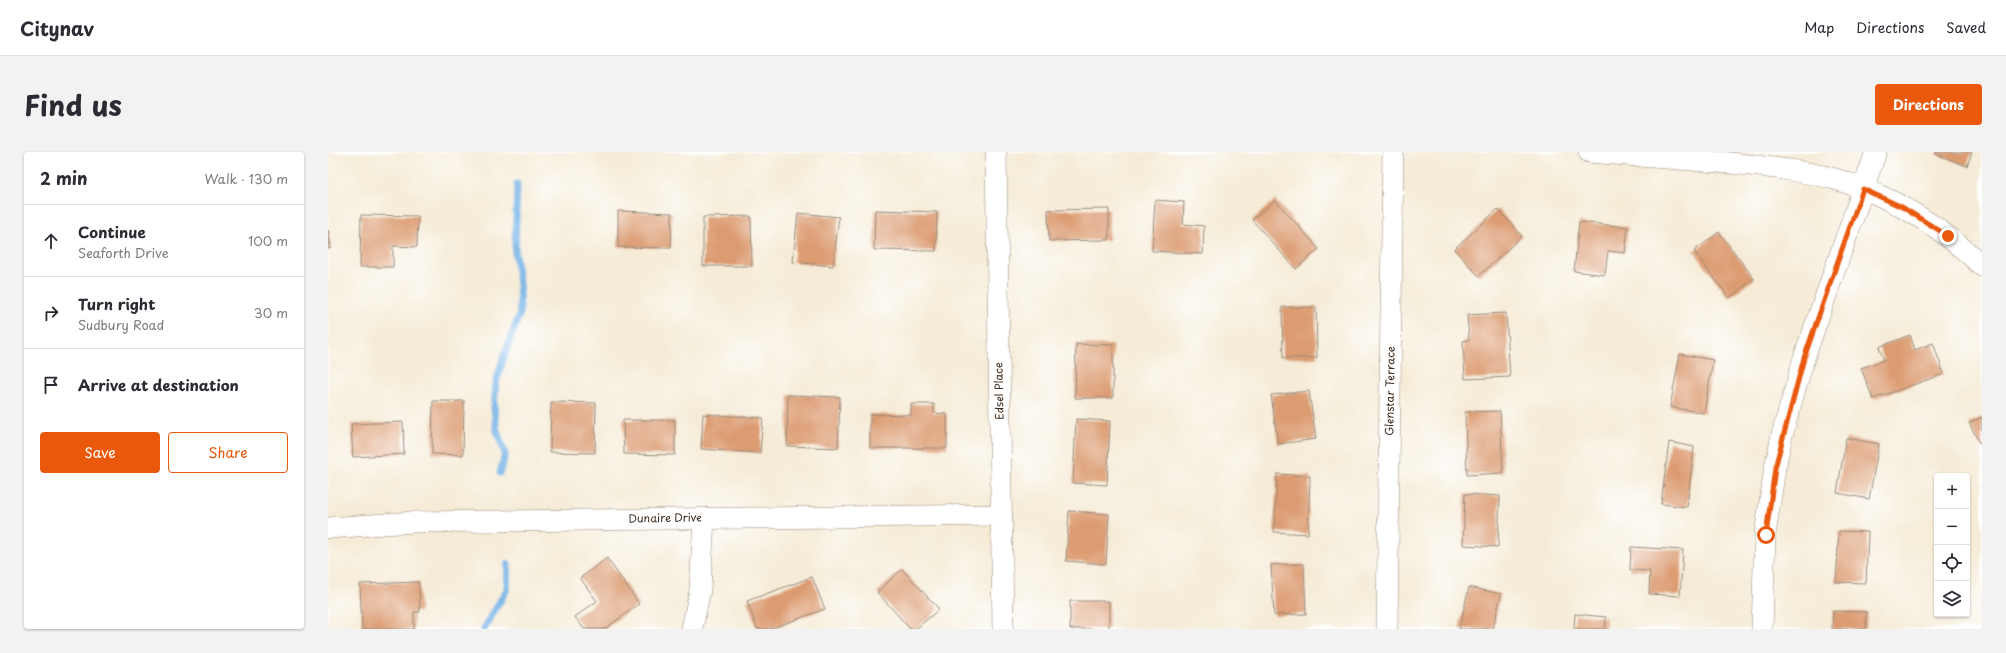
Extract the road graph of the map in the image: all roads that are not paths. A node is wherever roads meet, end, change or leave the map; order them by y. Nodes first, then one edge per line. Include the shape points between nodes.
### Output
1 (996, 152) edge
2 (1393, 152) edge
3 (1588, 152) edge
4 (1876, 152) edge
5 (1863, 189) junction
6 (1982, 266) edge
7 (1002, 515) junction
8 (704, 518) junction
9 (328, 528) edge
10 (692, 629) edge
11 (1003, 629) edge
12 (1388, 629) edge
13 (1762, 629) edge

1 - 7 street, Edsel Place
2 - 12 street, Glenstar Terrace
3 - 5 street via 1789,169 1836,179
4 - 5 street
5 - 6 street via 1902,207 1948,236
5 - 13 street via 1804,358 1782,435 1766,535
7 - 8 street, Dunaire Drive
7 - 11 street, Edsel Place
8 - 9 street, Dunaire Drive via 413,522
8 - 10 street via 700,590

